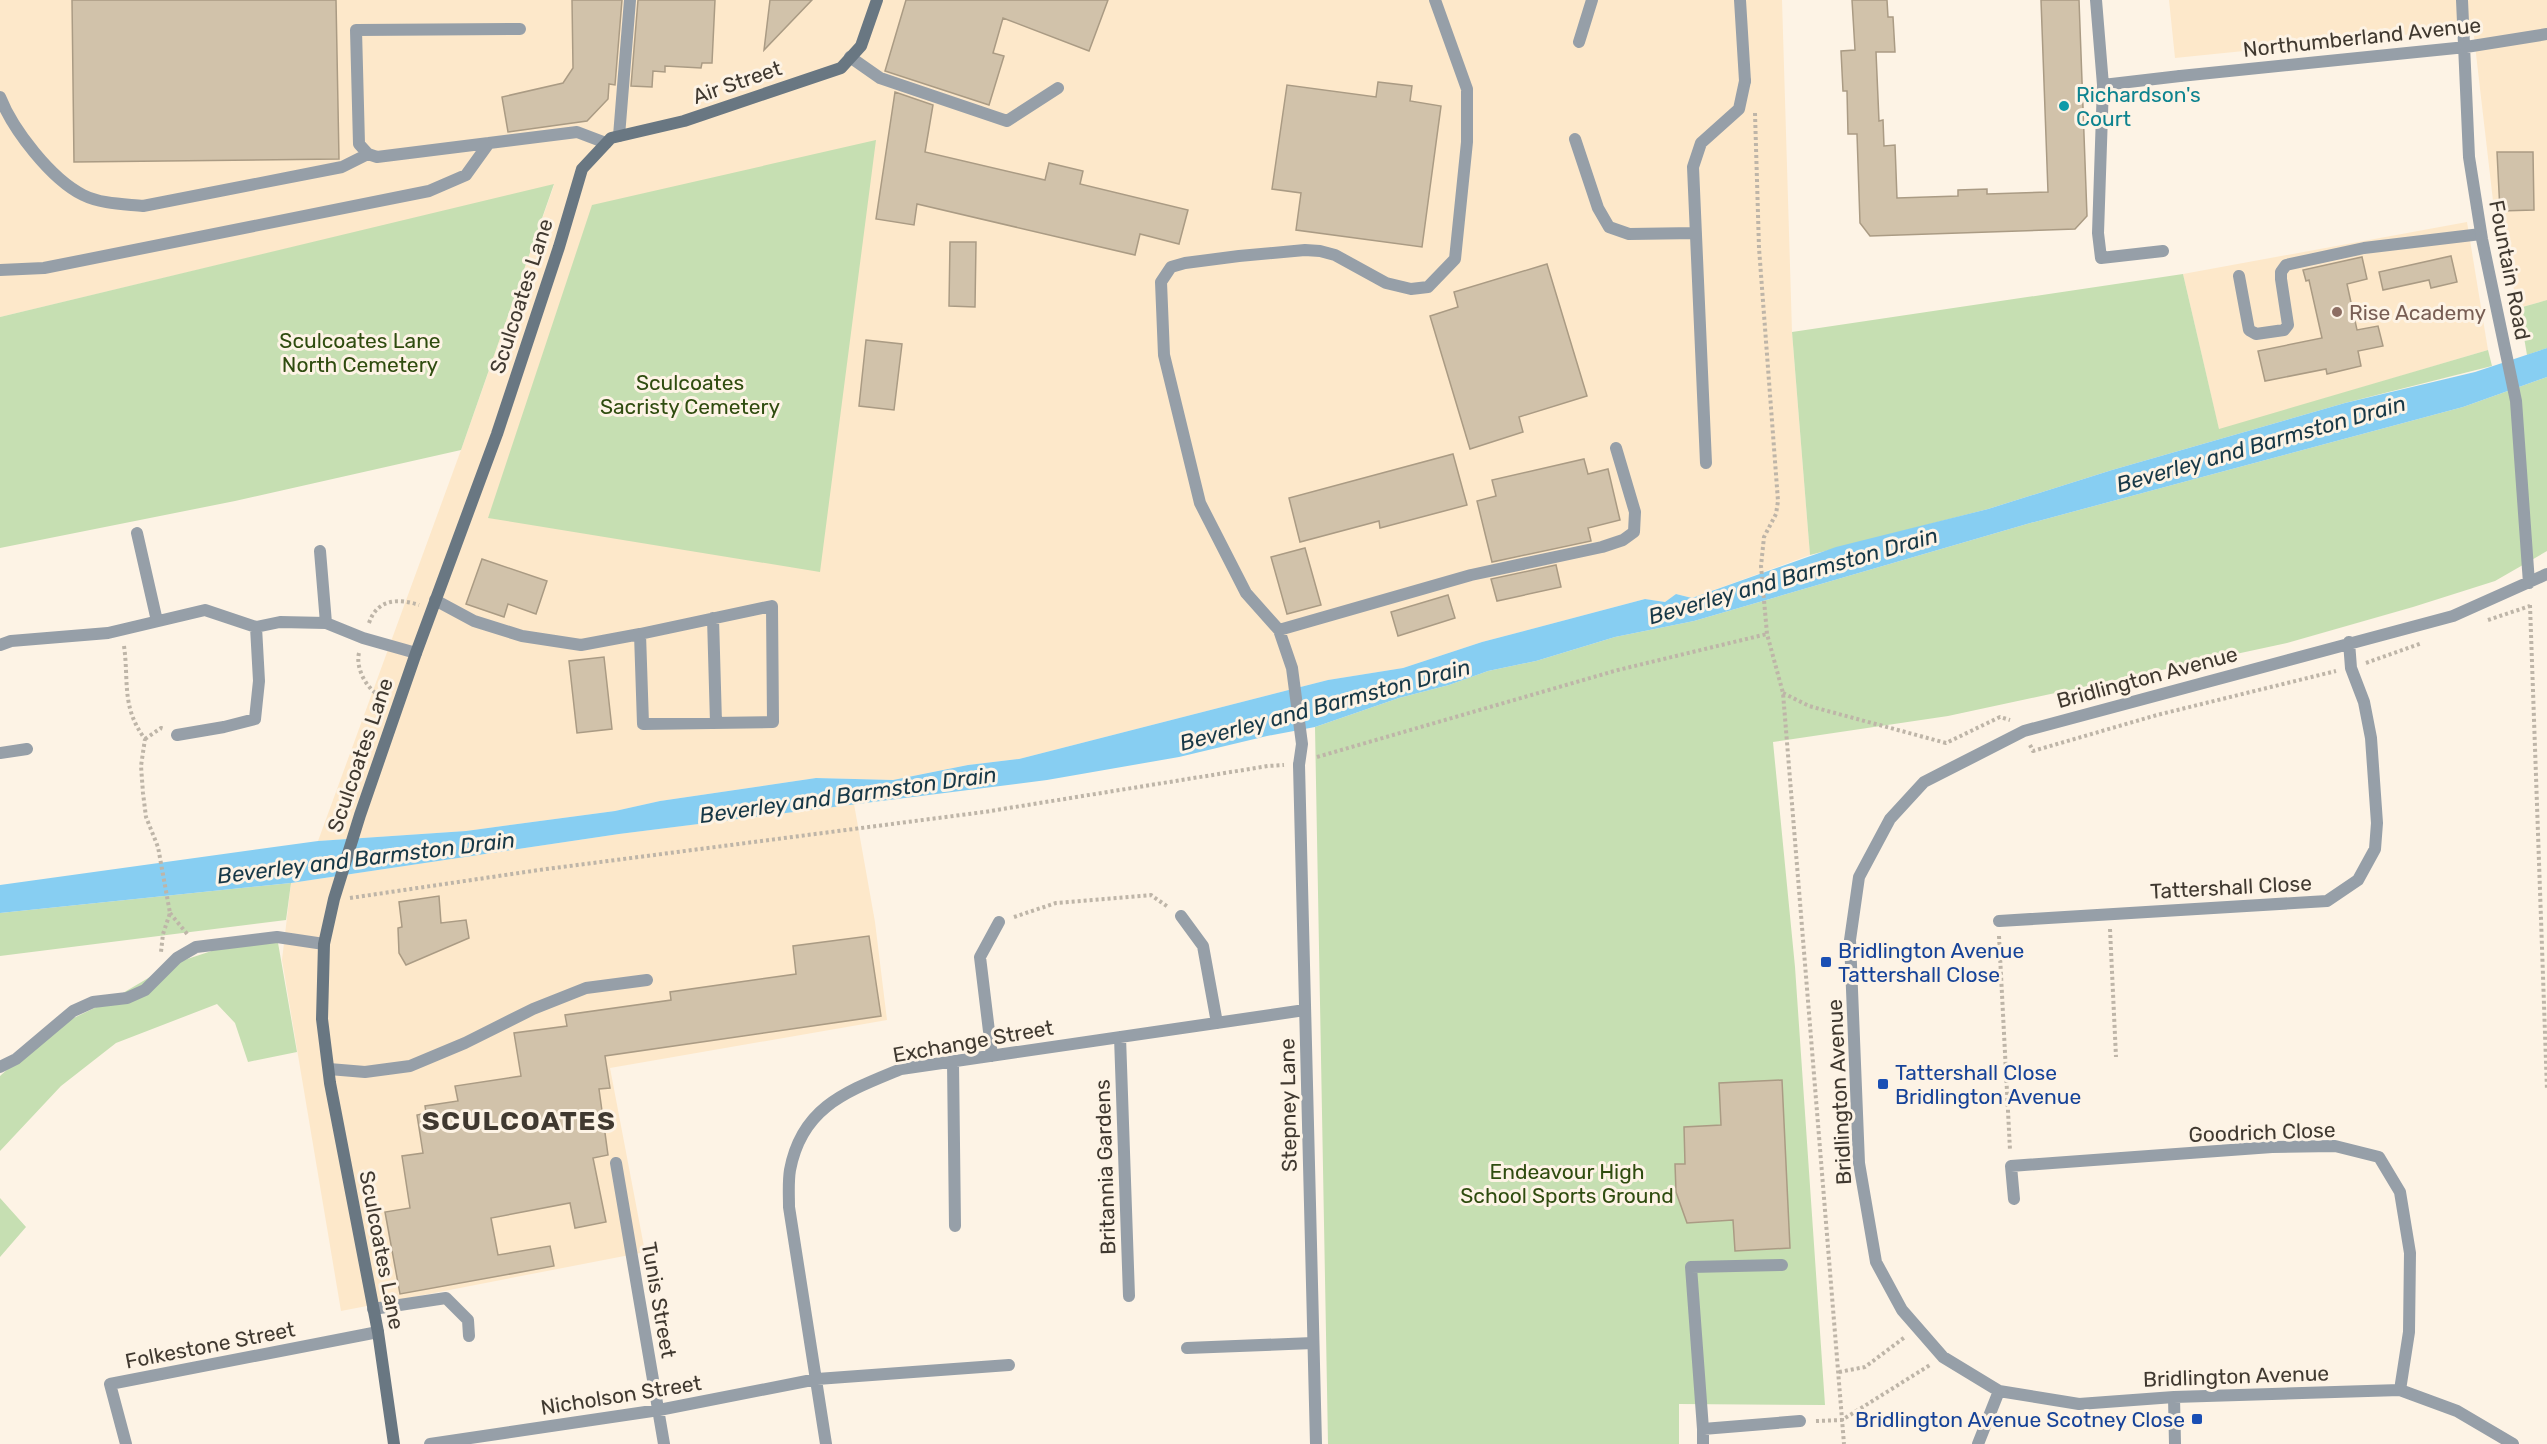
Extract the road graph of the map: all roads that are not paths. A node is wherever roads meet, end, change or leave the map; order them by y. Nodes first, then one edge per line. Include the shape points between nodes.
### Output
1 (630, 0) edge
2 (877, 0) edge
3 (1435, 0) edge
4 (1592, 0) edge
5 (1740, 0) edge
6 (2096, 0) edge
7 (2462, 0) edge
8 (520, 28) dead end
9 (2547, 34) edge
10 (1579, 42) dead end
11 (2466, 47) junction
12 (850, 57) junction
13 (2103, 85) junction
14 (1058, 88) dead end
15 (0, 97) edge
16 (619, 136) junction
17 (1575, 139) dead end
18 (489, 143) junction
19 (606, 143) junction
20 (368, 154) junction
21 (582, 170) joint
22 (1696, 233) junction
23 (2481, 234) junction
24 (2163, 251) dead end
25 (0, 270) edge
26 (2238, 276) dead end
27 (1616, 448) dead end
28 (1706, 463) dead end
29 (137, 533) dead end
30 (320, 551) dead end
31 (2547, 574) edge
32 (2529, 583) junction
33 (435, 600) junction
34 (713, 618) junction
35 (157, 621) junction
36 (326, 622) junction
37 (256, 627) junction
38 (1279, 630) junction
39 (640, 634) junction
40 (2349, 642) junction
41 (0, 645) edge
42 (416, 653) junction
43 (716, 723) junction
44 (177, 735) dead end
45 (27, 749) dead end
46 (0, 753) edge
47 (1181, 916) road end
48 (1999, 921) road end
49 (999, 922) road end
50 (324, 944) junction
51 (646, 980) dead end
52 (1305, 1010) junction
53 (1217, 1023) junction
54 (1120, 1037) junction
55 (992, 1056) junction
56 (953, 1062) junction
57 (0, 1067) edge
58 (328, 1069) junction
59 (616, 1163) dead end
60 (2014, 1199) dead end
61 (955, 1226) dead end
62 (1782, 1264) dead end
63 (1129, 1296) dead end
64 (373, 1309) junction
65 (378, 1332) junction
66 (469, 1336) dead end
67 (1313, 1343) junction
68 (1186, 1348) dead end
69 (1009, 1365) dead end
70 (817, 1379) junction
71 (2400, 1390) junction
72 (2000, 1391) junction
73 (2174, 1397) junction
74 (659, 1410) junction
75 (1800, 1421) road end
76 (1703, 1429) junction
77 (126, 1444) edge
78 (394, 1444) edge
79 (430, 1444) edge
80 (664, 1444) edge
81 (826, 1444) edge
82 (1316, 1444) edge
83 (1703, 1444) edge
84 (1978, 1444) edge
85 (2175, 1444) edge
86 (2512, 1444) edge

1 - 16 street
2 - 12 street, Air Street via 861,46
3 - 38 street via 1467,89 1467,142 1455,259 1428,287 1411,289 1386,283 1335,255 1305,250 1185,263 1171,267 1161,282 1164,355 1200,503 1246,593
4 - 10 street
5 - 22 street via 1745,81 1738,109 1701,143 1693,167
6 - 13 street
7 - 11 street, Fountain Road
8 - 20 street via 356,30 359,144
9 - 11 street, Northumberland Avenue
11 - 13 street, Northumberland Avenue
11 - 23 street, Fountain Road via 2469,157
12 - 14 street via 880,78 1006,121
12 - 16 street, Air Street via 841,68 684,121
13 - 24 street via 2098,233 2101,258
15 - 20 street via 32,152 63,182 84,196 118,204 143,206 342,167
16 - 19 street, Air Street
17 - 22 street via 1598,207 1609,227 1629,234
18 - 19 street via 577,132
18 - 20 street via 377,157
18 - 25 street via 466,175 429,191 44,268
19 - 21 street, Air Street
21 - 33 street, Sculcoates Lane via 497,435
22 - 28 street
23 - 26 street via 2364,248 2286,265 2281,279 2288,325 2284,330 2256,334 2249,330
23 - 32 street, Fountain Road via 2517,401
27 - 38 street via 1635,512 1634,532 1623,540 1471,575
29 - 35 street
30 - 36 street
31 - 32 street, Bridlington Avenue
32 - 40 street, Bridlington Avenue via 2453,616
33 - 39 street via 474,621 522,636 581,645
33 - 42 street, Sculcoates Lane
34 - 39 street
34 - 43 street
34 - 43 street via 772,606 773,722
35 - 37 street via 205,610
35 - 41 street via 108,633
36 - 37 street via 280,622
36 - 42 street via 363,638
37 - 44 street via 259,681 255,718
38 - 52 street, Stepney Lane via 1292,668 1302,744 1299,765
39 - 43 street via 643,724
40 - 48 street, Tattershall Close via 2351,668 2364,702 2371,738 2377,823 2375,849 2358,880 2326,901
40 - 72 street, Bridlington Avenue via 2024,731 1924,782 1890,819 1858,877 1850,940 1859,1164 1876,1262 1902,1310 1943,1357
42 - 50 street, Sculcoates Lane via 339,879
45 - 46 street
47 - 53 street via 1203,946
49 - 55 street via 980,957
50 - 57 street via 278,937 196,947 177,958 145,990 127,998 93,1002 73,1011 16,1059
50 - 58 street, Sculcoates Lane via 322,1019
51 - 58 street via 586,988 410,1066 365,1072
52 - 53 street, Exchange Street
52 - 67 street, Stepney Lane
53 - 54 street, Exchange Street
54 - 55 street, Exchange Street
54 - 63 street, Britannia Gardens
55 - 56 street, Exchange Street
56 - 61 street
56 - 70 street, Exchange Street via 901,1069 842,1094 804,1128 790,1170 789,1207
58 - 64 street, Sculcoates Lane
59 - 74 street, Tunis Street
60 - 71 street, Goodrich Close via 2011,1166 2314,1146 2335,1146 2379,1157 2400,1192 2410,1253 2409,1332
62 - 76 street via 1691,1267
64 - 65 street, Sculcoates Lane
64 - 66 street via 446,1298 468,1320
65 - 77 street, Folkestone Street via 110,1384
65 - 78 street, Sculcoates Lane
67 - 68 street
67 - 82 street, Stepney Lane
69 - 70 street, Nicholson Street
70 - 74 street, Nicholson Street
70 - 81 street, Exchange Street
71 - 73 street, Bridlington Avenue
71 - 86 street, Bridlington Avenue via 2457,1411
72 - 73 street, Bridlington Avenue via 2079,1404
72 - 84 street
73 - 85 street
74 - 79 street, Nicholson Street
74 - 80 street, Tunis Street
75 - 76 street
76 - 83 street

